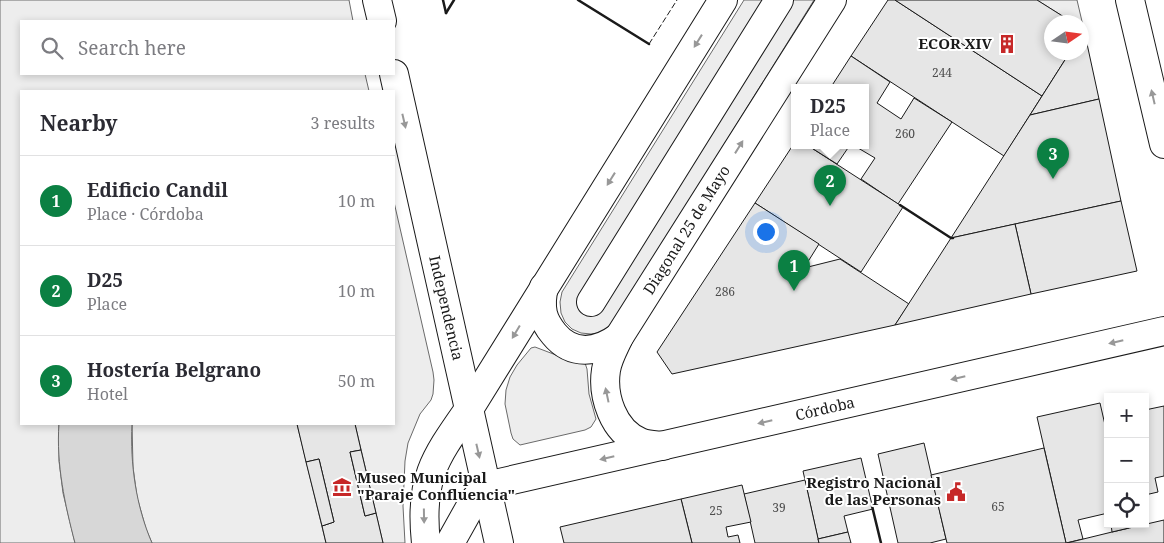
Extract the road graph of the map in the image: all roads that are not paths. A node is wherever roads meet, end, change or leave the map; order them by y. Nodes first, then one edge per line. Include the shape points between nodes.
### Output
1 (377, 0) edge
2 (723, 0) edge
3 (779, 0) edge
4 (832, 0) edge
5 (1130, 0) edge
6 (382, 20) edge
7 (394, 75) edge
8 (1164, 144) edge
9 (544, 287) junction
10 (591, 302) dead end
11 (1164, 331) edge
12 (619, 337) junction
13 (469, 409) junction
14 (663, 446) junction
15 (486, 486) junction
16 (426, 543) edge
17 (450, 543) edge
18 (499, 543) edge

1 - 6 main road
2 -> 9 main road
3 - 10 main road
12 -> 4 main road, Diagonal 25 de Mayo
8 -> 5 main road
7 -> 13 main road, Independencia
9 - 12 main road via 543,313 548,327 570,348 598,349
9 -> 13 main road
11 -> 14 main road, Córdoba
14 -> 12 main road, Diagonal 25 de Mayo via 640,442 629,436 620,428 613,414 607,398 606,368
13 -> 15 main road, Independencia
13 -> 16 main road via 435,461 428,480 424,501
14 -> 15 main road, Córdoba
15 - 17 main road
15 - 18 main road, Independencia

